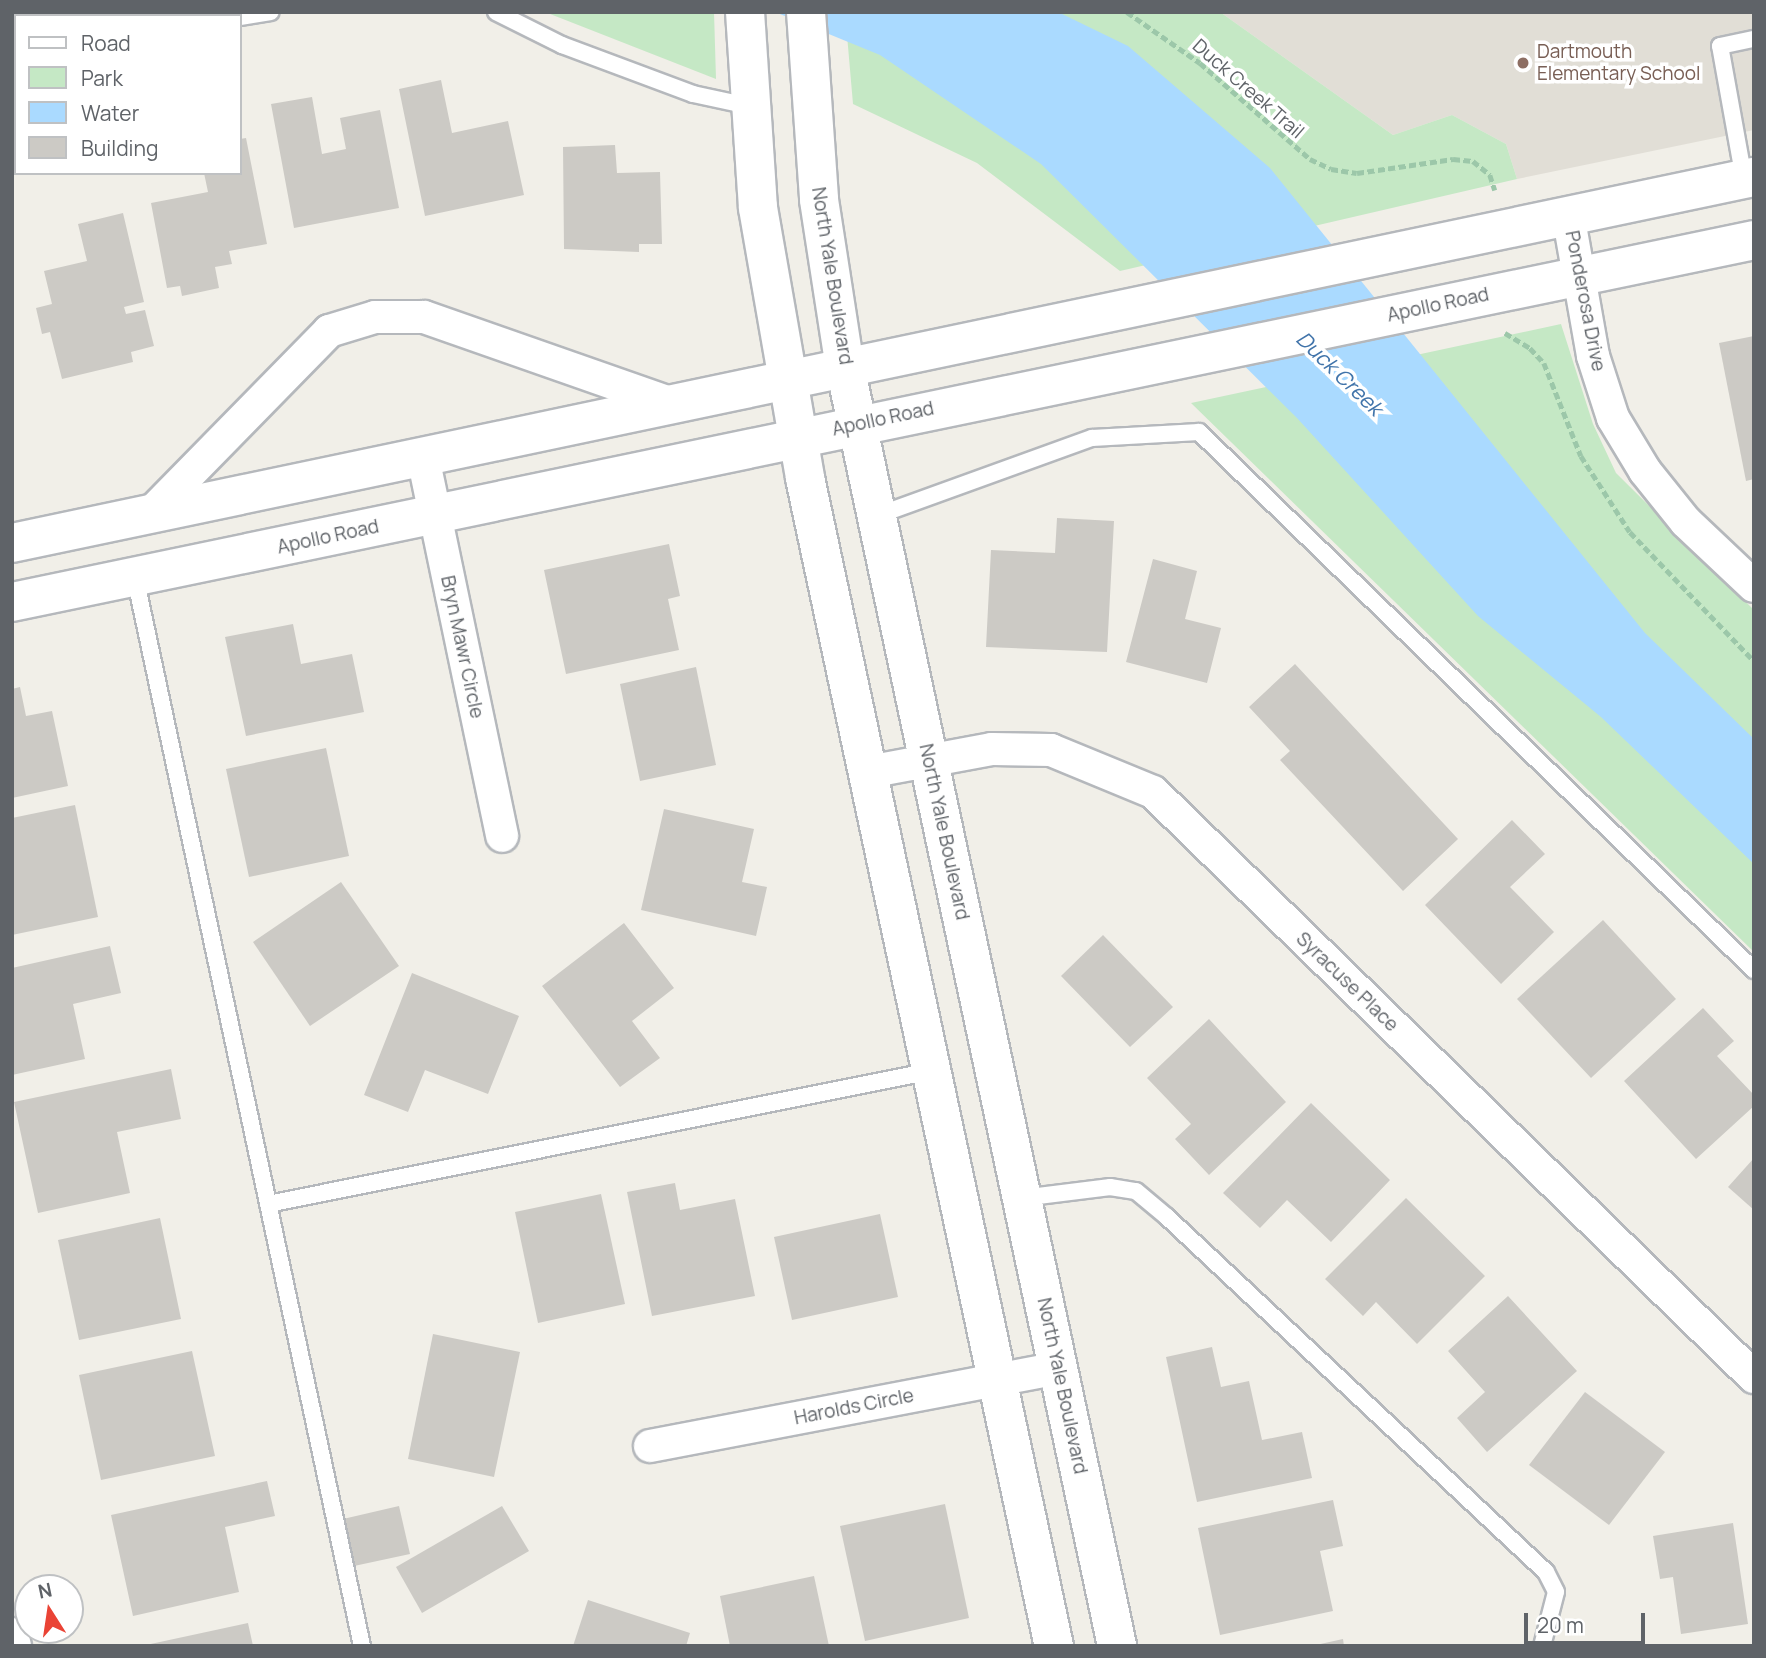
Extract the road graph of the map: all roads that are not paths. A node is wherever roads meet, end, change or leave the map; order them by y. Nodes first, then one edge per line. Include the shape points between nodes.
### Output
1 (271, 12) edge
2 (496, 12) edge
3 (745, 12) edge
4 (806, 12) edge
5 (242, 18) edge
6 (1754, 39) edge
7 (748, 90) junction
8 (1749, 178) edge
9 (1568, 214) junction
10 (1754, 240) edge
11 (1580, 276) junction
12 (845, 367) junction
13 (788, 380) junction
14 (675, 405) junction
15 (856, 424) junction
16 (799, 438) junction
17 (422, 457) junction
18 (150, 514) junction
19 (435, 515) junction
20 (876, 516) junction
21 (12, 543) edge
22 (135, 577) junction
23 (1754, 586) edge
24 (12, 602) edge
25 (928, 759) junction
26 (868, 772) junction
27 (502, 836) dead end
28 (1754, 970) edge
29 (932, 1071) junction
30 (1021, 1198) junction
31 (268, 1204) junction
32 (1058, 1368) junction
33 (1754, 1377) edge
34 (997, 1379) junction
35 (650, 1446) dead end
36 (12, 1634) edge
37 (15, 1646) edge
38 (362, 1646) edge
39 (1054, 1646) edge
40 (1117, 1646) edge
41 (1542, 1646) edge

1 - 5 lane
2 - 7 lane via 562,45 693,94
3 - 7 street
4 - 12 street, North Yale Boulevard via 819,200
6 - 8 lane via 1720,46
7 - 13 street via 758,208
8 - 9 street
9 - 11 street, Ponderosa Drive
9 - 12 street
10 - 11 street, Apollo Road
11 - 15 street, Apollo Road
11 - 23 street, Ponderosa Drive via 1593,356 1613,418 1645,471 1686,522
12 - 13 street
12 - 15 street, North Yale Boulevard
13 - 14 street
13 - 16 street
14 - 17 street
14 - 18 street via 424,317 375,317 330,331
15 - 16 street, Apollo Road
15 - 20 street, North Yale Boulevard
16 - 19 street, Apollo Road
16 - 26 street
17 - 18 street
17 - 19 street, Bryn Mawr Circle
18 - 21 street
19 - 22 street, Apollo Road
19 - 27 street, Bryn Mawr Circle
20 - 25 street, North Yale Boulevard
20 - 28 lane via 1092,438 1199,432
22 - 24 street, Apollo Road
22 - 31 lane
25 - 26 street, Syracuse Place
25 - 30 street, North Yale Boulevard
25 - 33 street, Syracuse Place via 992,748 1051,750 1153,792
26 - 29 street
29 - 31 lane
29 - 34 street
30 - 32 street, North Yale Boulevard
30 - 41 lane via 1110,1187 1136,1191 1167,1217 1546,1572 1556,1592
31 - 38 lane
32 - 34 street, Harolds Circle
32 - 40 street, North Yale Boulevard
34 - 35 street, Harolds Circle
34 - 39 street
36 - 37 street

